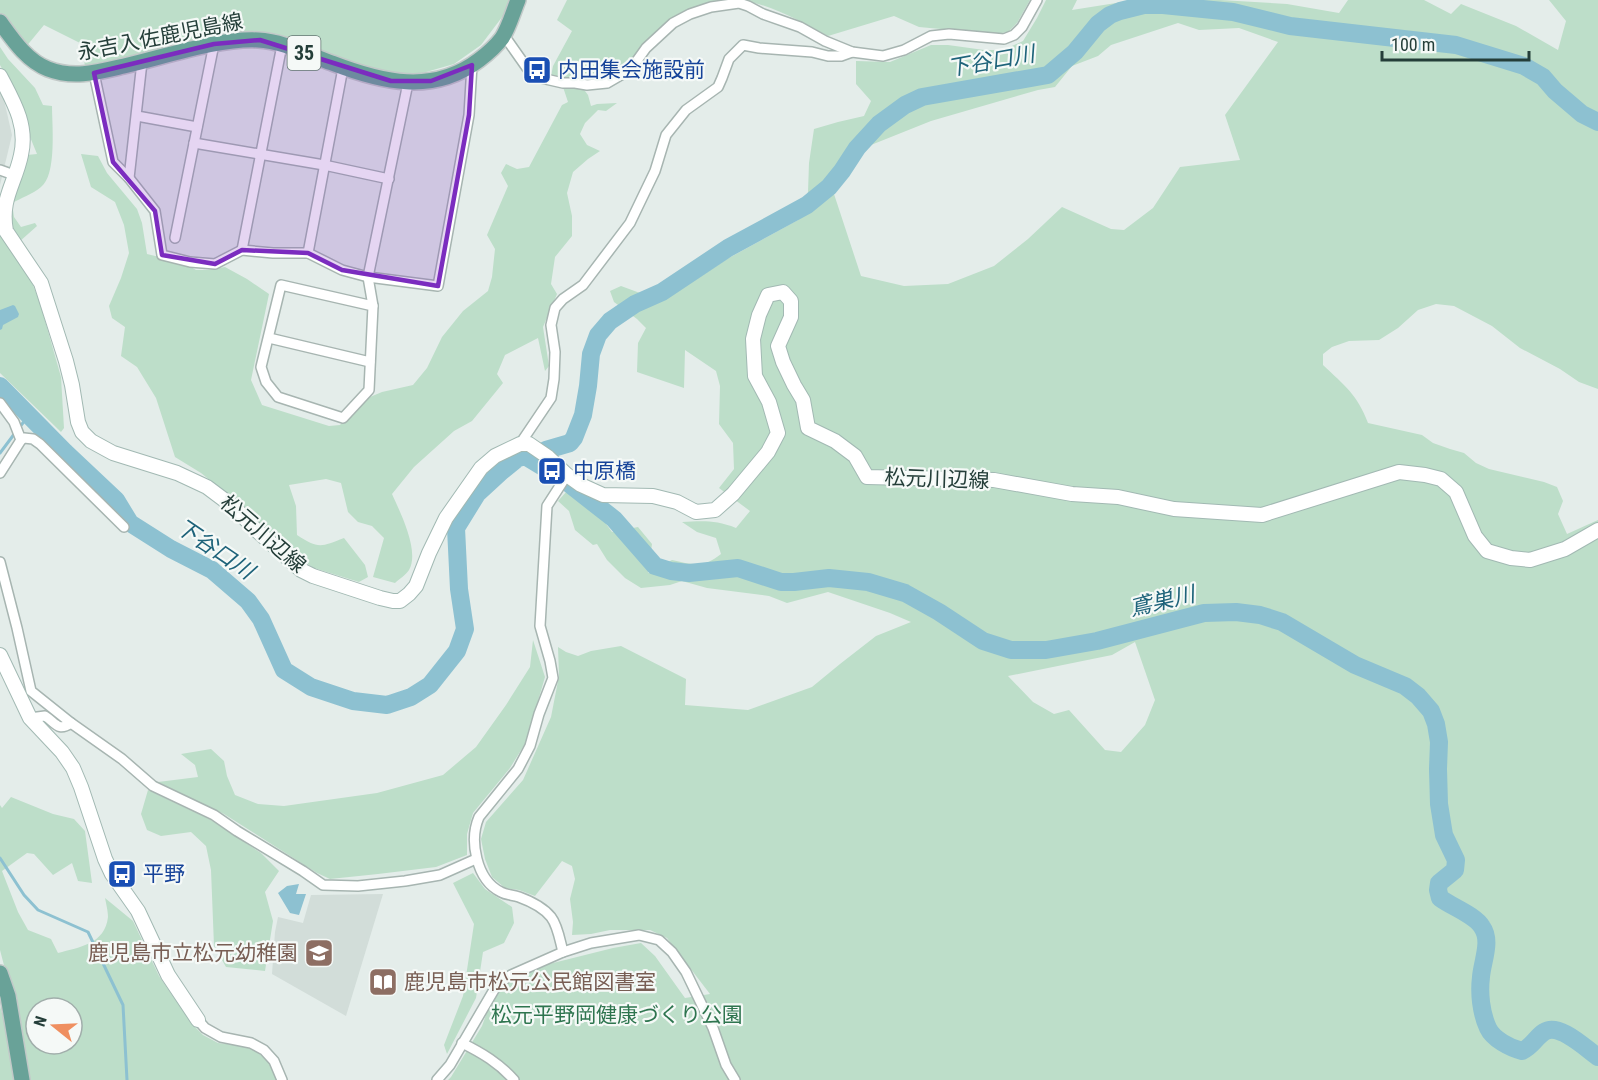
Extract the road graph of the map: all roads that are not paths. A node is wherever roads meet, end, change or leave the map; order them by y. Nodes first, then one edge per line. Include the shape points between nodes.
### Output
1 (518, 0) edge
2 (1037, 0) edge
3 (0, 22) edge
4 (502, 38) junction
5 (214, 44) junction
6 (282, 45) junction
7 (852, 52) junction
8 (142, 62) junction
9 (472, 66) junction
10 (343, 68) junction
11 (94, 74) junction
12 (0, 76) edge
13 (408, 83) junction
14 (137, 116) junction
15 (197, 127) junction
16 (195, 143) junction
17 (261, 154) junction
18 (324, 165) junction
19 (0, 170) edge
20 (14, 175) junction
21 (129, 178) junction
22 (389, 178) junction
23 (175, 238) dead end
24 (242, 250) junction
25 (308, 253) junction
26 (368, 276) junction
27 (373, 306) junction
28 (269, 338) junction
29 (369, 362) junction
30 (0, 404) edge
31 (21, 440) junction
32 (525, 444) junction
33 (0, 473) edge
34 (567, 476) junction
35 (124, 527) dead end
36 (1598, 530) edge
37 (0, 562) edge
38 (0, 655) edge
39 (30, 718) junction
40 (71, 723) junction
41 (476, 859) junction
42 (563, 952) junction
43 (0, 973) edge
44 (198, 1020) joint
45 (462, 1043) junction
46 (22, 1080) edge
47 (282, 1080) edge
48 (437, 1080) edge
49 (514, 1080) edge
50 (735, 1080) edge

1 - 4 main road, 永吉入佐鹿児島線 / 35
2 - 7 street via 1022,27 1004,39 949,34 932,36 883,56
3 - 11 main road, 永吉入佐鹿児島線 / 35 via 22,51 46,69 69,75
4 - 7 street via 527,68 541,78 588,85 607,83 631,69 645,48 673,23 711,7 739,3
4 - 9 main road, 永吉入佐鹿児島線 / 35
5 - 6 main road, 永吉入佐鹿児島線 / 35 via 260,40
5 - 8 main road, 永吉入佐鹿児島線 / 35
5 - 15 street
6 - 10 main road, 永吉入佐鹿児島線 / 35
6 - 17 street
7 - 32 street via 828,56 742,45 729,59 718,87 686,110 666,135 655,171 630,223 583,285 555,308 551,325 555,352 551,398
8 - 11 main road, 永吉入佐鹿児島線 / 35
8 - 14 street
9 - 13 main road, 永吉入佐鹿児島線 / 35 via 431,81
9 - 26 street via 469,115 438,286
10 - 13 main road, 永吉入佐鹿児島線 / 35
10 - 18 street
11 - 21 street via 113,162
12 - 20 main road, 松元川辺線 via 18,111 23,139
13 - 22 street
14 - 15 street
14 - 21 street
15 - 16 street
16 - 17 street
16 - 23 street
17 - 18 street
17 - 24 street
18 - 22 street
18 - 25 street
19 - 20 street
20 - 32 main road, 松元川辺線 via 6,195 3,222 41,283 66,361 82,432 113,453 207,487 301,570 393,602 405,599 416,586 446,518 481,468 495,456
21 - 24 street via 155,211 162,255 215,264
22 - 26 street
24 - 25 street
25 - 26 street via 342,270
26 - 27 street
27 - 28 street via 280,285
27 - 29 street
28 - 29 street
28 - 29 street via 261,367 266,382 278,397 343,418 369,390
30 - 31 street via 14,422
31 - 33 street
31 - 35 street via 29,438 40,444
32 - 34 main road, 松元川辺線 via 548,457
34 - 36 main road, 松元川辺線 via 603,495 653,496 696,512 715,510 734,494 768,452 778,433 770,402 756,375 753,339 768,295 783,292 791,301 792,317 778,346 803,400 808,428 855,456 867,477 994,480 1174,509 1262,515 1399,472 1441,479 1456,492 1475,536 1487,551 1511,558 1530,560 1565,549
34 - 41 street via 547,506 540,626 553,678 518,769 479,817
37 - 40 street via 32,691
38 - 39 main road
39 - 40 street via 45,716 64,727
39 - 44 main road via 73,768 112,874 138,911 168,975
40 - 41 street via 153,786 214,815 323,885 358,886 428,877
41 - 42 street via 491,886 538,906 551,917
42 - 45 street via 498,982
42 - 50 street via 639,935 659,940 686,972
43 - 46 main road via 8,996
44 - 47 street via 221,1037 251,1042 264,1050 274,1060
45 - 48 street
45 - 49 street via 492,1059

